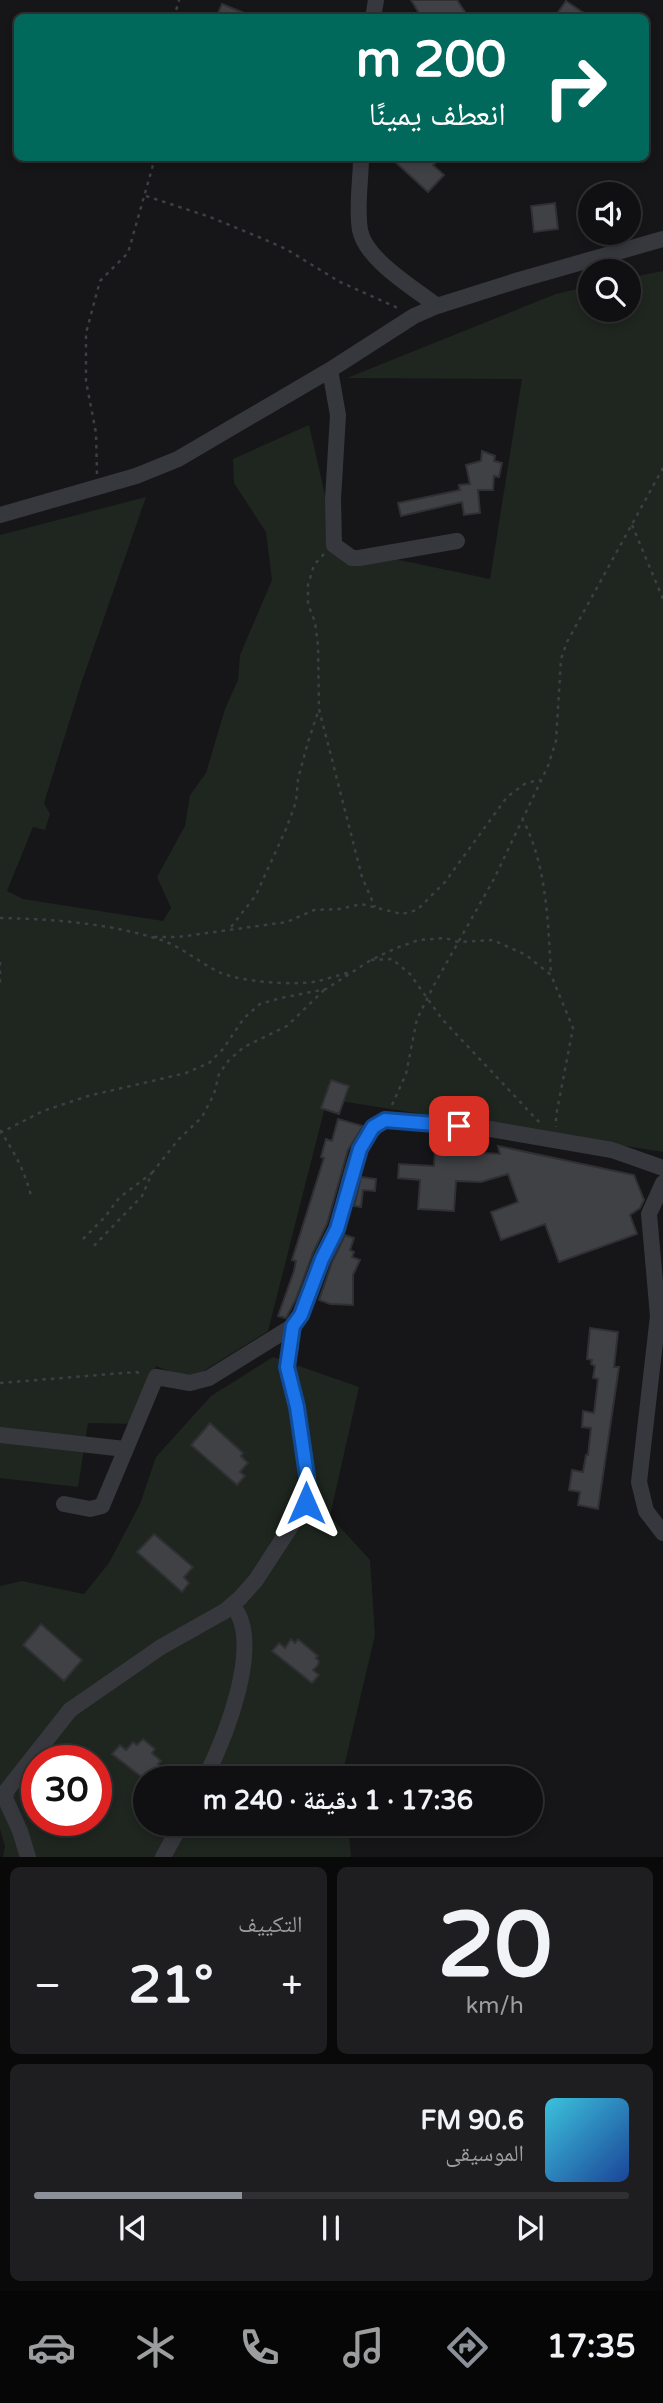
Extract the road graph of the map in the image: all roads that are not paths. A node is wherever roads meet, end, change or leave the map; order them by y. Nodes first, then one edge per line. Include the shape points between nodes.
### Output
1 (361, 161) edge
2 (663, 239) edge
3 (437, 306) junction
4 (330, 370) junction
5 (0, 515) edge
6 (457, 541) dead end
7 (663, 1168) edge
8 (663, 1184) edge
9 (293, 1326) junction
10 (0, 1435) edge
11 (125, 1449) junction
12 (64, 1504) dead end
13 (663, 1533) edge
14 (232, 1605) junction
15 (210, 1766) edge
16 (174, 1836) edge
17 (27, 1857) edge
18 (163, 1857) edge

1 - 3 street via 363,242 372,255
2 - 3 street
3 - 4 street
4 - 5 street via 178,459 136,476
4 - 6 street via 338,415 334,545 359,558
7 - 9 street via 612,1150 557,1140 385,1120 373,1127 360,1149 337,1229
8 - 13 street via 649,1214 658,1316 639,1482 646,1511
9 - 11 street via 209,1378 190,1383 156,1377
9 - 14 street via 287,1367 307,1476 306,1503 256,1580
10 - 11 street
11 - 12 street via 102,1506 90,1509
14 - 15 street via 241,1619 245,1648 232,1717
14 - 17 street via 161,1647 60,1721 5,1798
16 - 18 street

